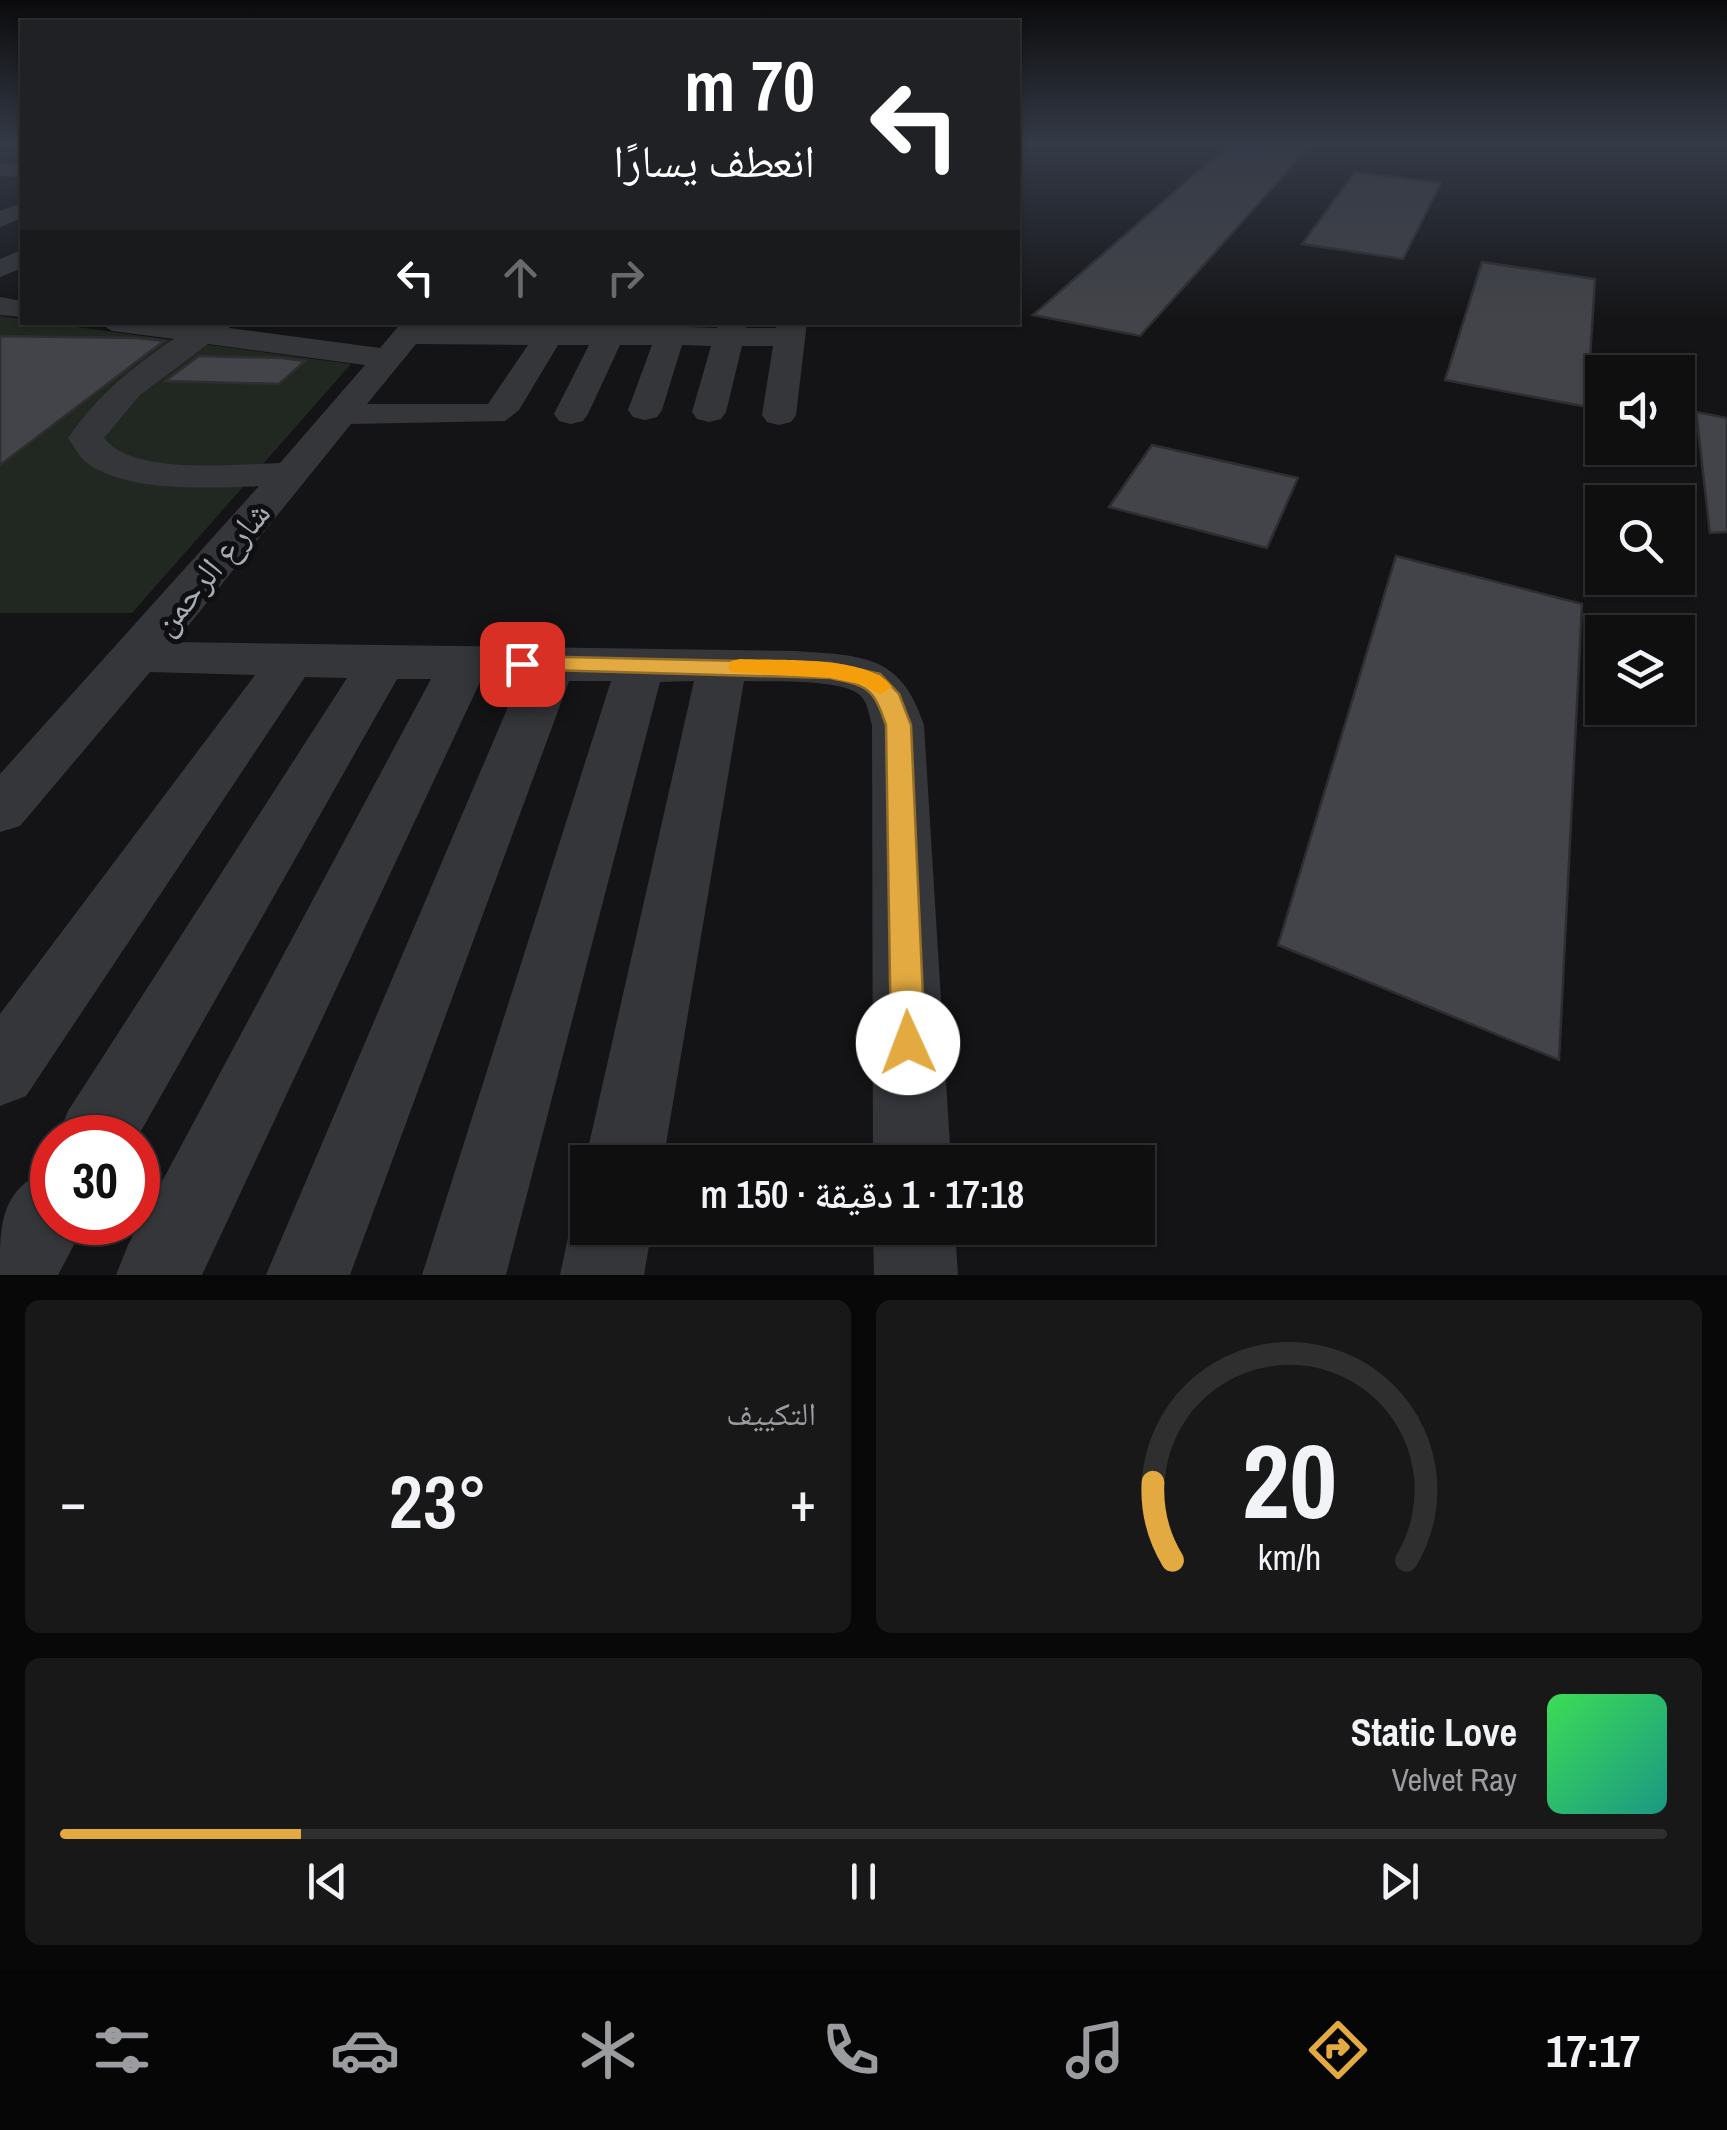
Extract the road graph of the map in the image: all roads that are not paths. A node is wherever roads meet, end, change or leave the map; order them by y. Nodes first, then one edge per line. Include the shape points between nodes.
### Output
1 (154, 325) edge
2 (210, 329) edge
3 (496, 329) edge
4 (553, 329) edge
5 (613, 329) edge
6 (673, 330) edge
7 (731, 330) edge
8 (792, 330) edge
9 (403, 339) edge
10 (645, 410) dead end
11 (709, 412) dead end
12 (338, 414) junction
13 (572, 414) dead end
14 (779, 415) dead end
15 (289, 474) junction
16 (137, 656) junction
17 (290, 662) junction
18 (382, 662) junction
19 (465, 662) junction
20 (550, 664) junction
21 (640, 666) junction
22 (722, 666) junction
23 (0, 811) edge
24 (0, 1072) edge
25 (109, 1115) edge
26 (627, 1145) edge
27 (911, 1145) edge
28 (30, 1244) edge
29 (608, 1245) edge
30 (915, 1245) edge
31 (12, 1275) edge
32 (158, 1275) edge
33 (308, 1275) edge
34 (464, 1275) edge
35 (602, 1275) edge
36 (916, 1275) edge

1 - 2 street
2 - 9 street
2 - 15 street via 94,422 86,438 90,450 114,464 161,474
3 - 4 street
3 - 9 street
4 - 5 street
4 - 12 street via 502,410 493,414
5 - 6 street
5 - 13 street
6 - 7 street
6 - 10 street
7 - 8 street
7 - 11 street
8 - 14 street
9 - 12 street, شارع الرحمن
12 - 15 street, شارع الرحمن
15 - 16 street, شارع الرحمن
16 - 17 street
16 - 23 street, شارع الرحمن
17 - 18 street
17 - 24 street
18 - 19 street
18 - 25 street
19 - 20 street
19 - 32 street
20 - 21 street
20 - 33 street
21 - 22 street
21 - 34 street
22 - 26 street
22 - 27 street via 830,670 872,679 887,694 898,725
28 - 31 street
29 - 35 street
30 - 36 street

